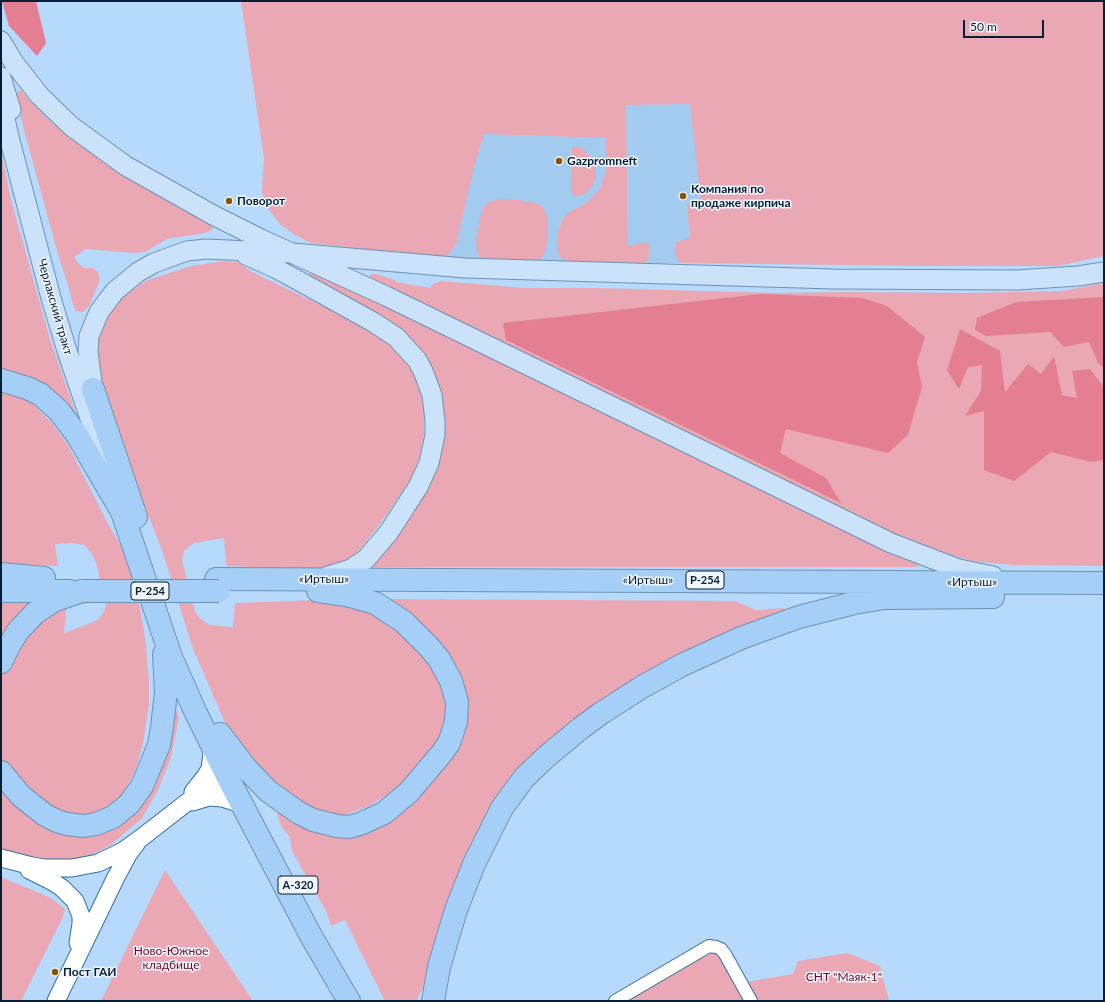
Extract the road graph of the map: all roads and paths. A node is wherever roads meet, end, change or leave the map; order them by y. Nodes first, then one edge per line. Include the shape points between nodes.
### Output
1 (1, 41) edge
2 (1, 77) edge
3 (1, 99) edge
4 (227, 249) junction
5 (293, 253) junction
6 (1104, 272) edge
7 (1, 380) edge
8 (93, 390) junction
9 (122, 512) junction
10 (1, 574) edge
11 (1, 578) edge
12 (44, 578) junction
13 (1104, 579) edge
14 (1104, 583) edge
15 (81, 585) junction
16 (312, 585) junction
17 (1, 590) edge
18 (1104, 592) edge
19 (155, 610) junction
20 (1, 662) edge
21 (214, 736) junction
22 (1, 772) edge
23 (232, 773) junction
24 (179, 807) junction
25 (245, 809) junction
26 (141, 838) junction
27 (3, 859) edge
28 (68, 976) junction
29 (56, 1001) edge
30 (349, 1001) edge
31 (357, 1001) edge
32 (433, 1001) edge
33 (616, 1001) edge
34 (751, 1001) edge

1 - 5 main road via 14,63 40,96 71,126 126,166 213,215
2 - 8 main road, Черлакский тракт via 62,294
3 - 9 main road, Черлакский тракт via 51,298
4 - 5 main road
4 - 8 main road via 188,251 170,256 138,272 116,291 100,312 89,336 88,352
4 - 16 main road via 275,268 396,337 424,371 432,395 435,435 428,463 418,487 389,532 366,559 351,569 324,577
5 - 6 main road via 465,268 833,279 1017,280
5 - 13 main road via 915,553 959,569 990,576
7 - 9 highway via 40,394 59,411 77,435
8 - 21 highway via 166,607
9 - 19 highway
10 - 12 highway
11 - 12 highway, Р-254
12 - 15 highway, Р-254
14 - 16 highway, «Иртыш» / Р-254
15 - 16 highway, «Иртыш» / Р-254, bridge
15 - 17 highway, Р-254
15 - 20 highway via 35,613 18,632
16 - 18 highway, «Иртыш» / Р-254
16 - 21 highway via 375,604 404,622 439,659 451,681 458,712 454,732 442,754 409,792 384,813 349,827 319,822 299,813 274,795
18 - 32 highway via 1051,597 885,598 821,610 772,626 688,663 622,699 546,757 524,778 502,808 474,864 456,910 440,961
19 - 21 highway via 181,682
19 - 22 highway via 166,673 162,727 148,774 129,804 113,817 96,824 67,824 45,815 33,806
21 - 23 highway, А-320
21 - 24 street via 210,769
23 - 24 street
23 - 25 highway, А-320
23 - 31 highway, А-320 via 319,924
24 - 25 street via 216,797 238,803
24 - 26 street
25 - 30 highway, А-320 via 311,936
26 - 27 street via 98,863 72,868 44,868
26 - 28 street via 124,863
27 - 28 street via 53,882 70,894 75,901 81,924
28 - 29 street
33 - 34 street via 709,946 716,947 725,954

